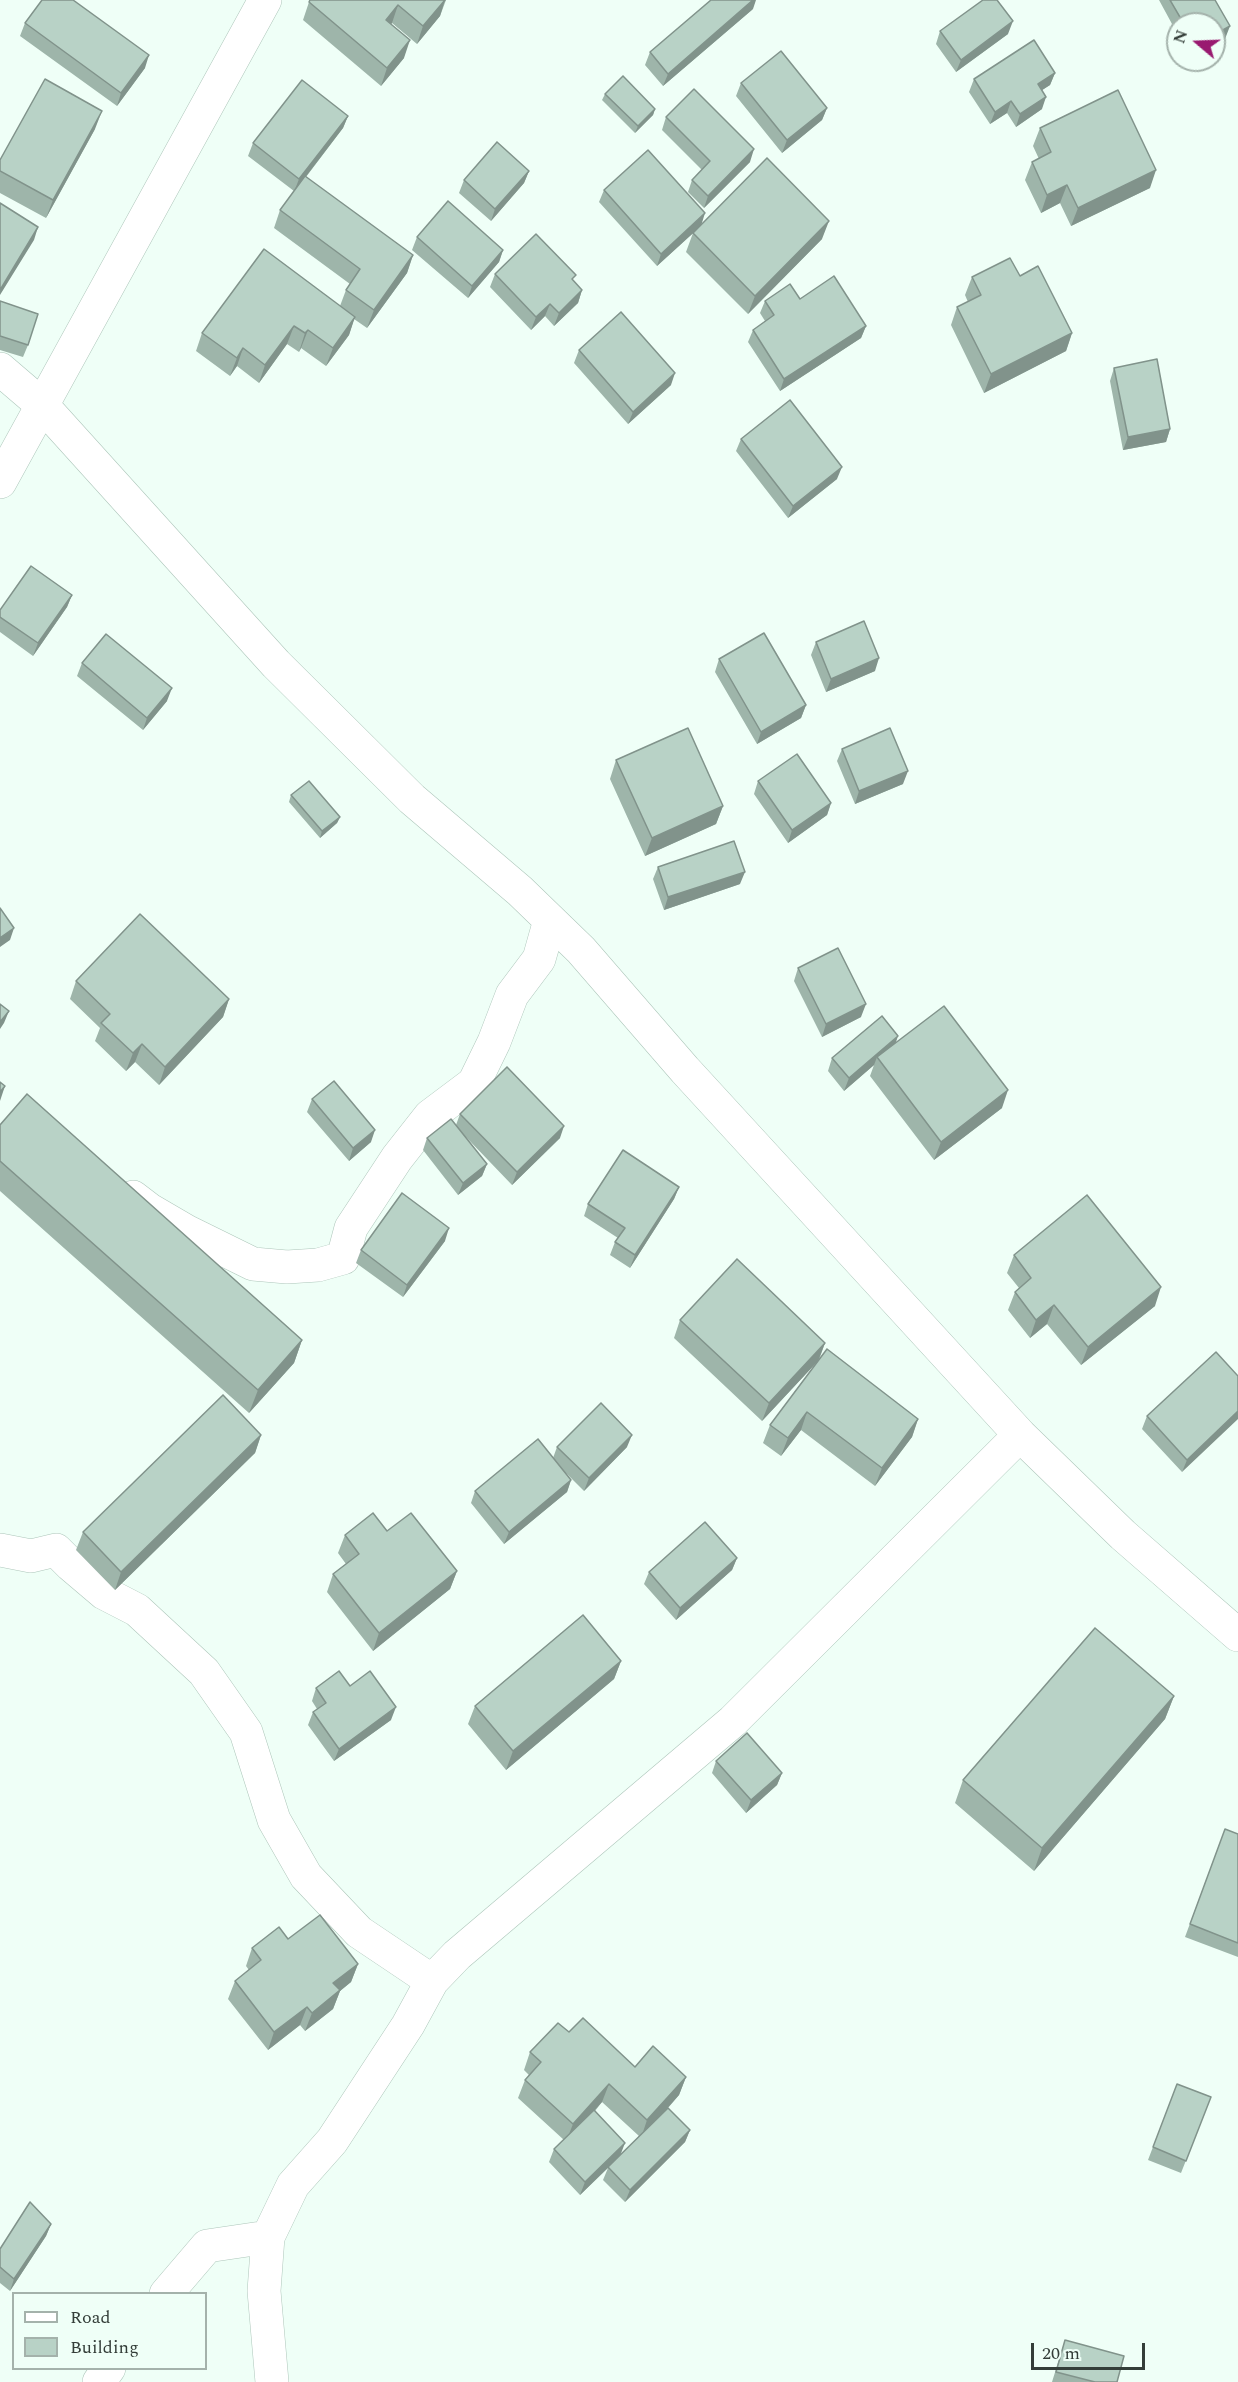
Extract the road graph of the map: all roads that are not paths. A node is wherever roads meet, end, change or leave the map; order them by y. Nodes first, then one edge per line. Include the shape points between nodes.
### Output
1 (265, 0) edge
2 (0, 369) edge
3 (42, 405) junction
4 (0, 482) edge
5 (550, 920) junction
6 (112, 1180) edge
7 (1020, 1435) junction
8 (0, 1550) edge
9 (1238, 1635) edge
10 (432, 1981) junction
11 (268, 2237) junction
12 (168, 2292) edge
13 (272, 2382) edge

1 - 3 street
2 - 3 street
3 - 4 street
3 - 5 street via 276,664 412,799
5 - 6 street via 539,959 512,995 474,1083 430,1116 397,1158 351,1228 343,1258 287,1268 253,1264 150,1210
5 - 7 street via 582,950 685,1070
7 - 9 street via 1123,1535
7 - 10 street via 733,1721 457,1955
8 - 10 street via 31,1556 56,1550 104,1593 137,1610 204,1672 246,1732 274,1820 306,1876 358,1932
10 - 11 street via 332,2141 293,2185
11 - 12 street via 207,2247
11 - 13 street via 264,2291

